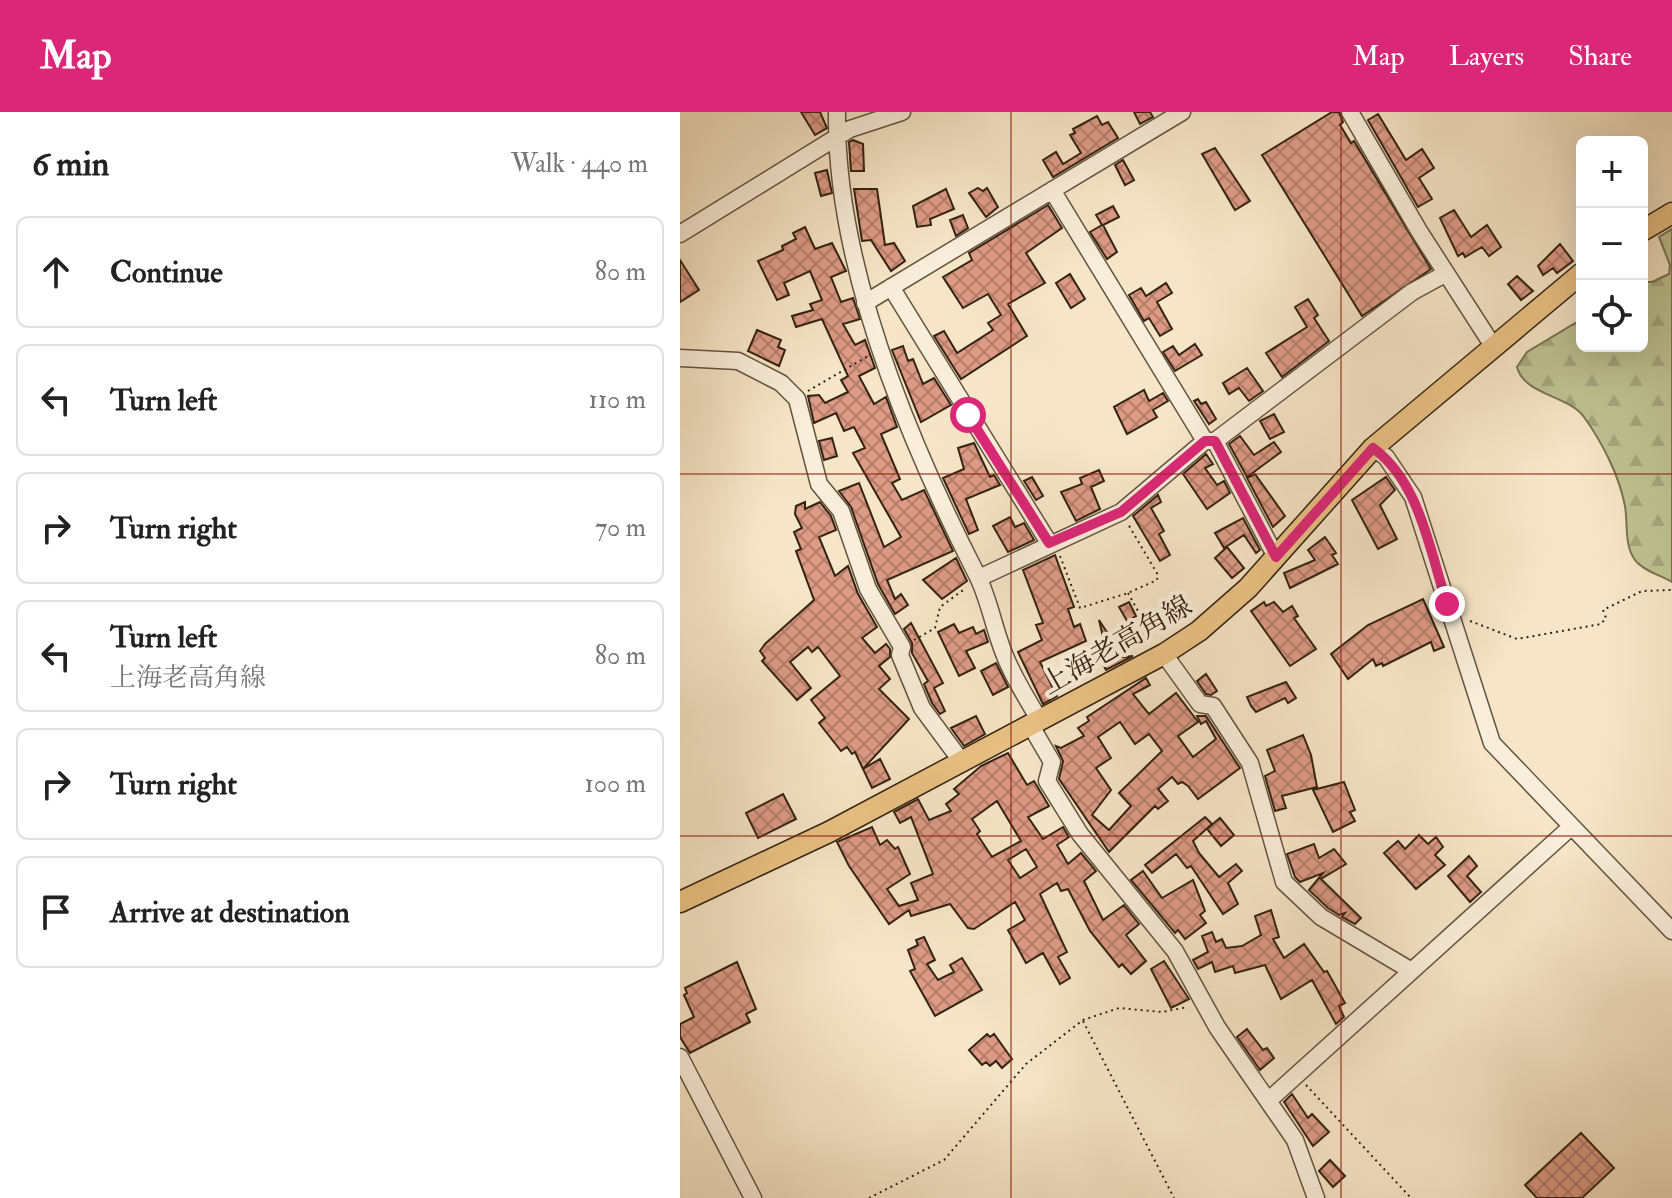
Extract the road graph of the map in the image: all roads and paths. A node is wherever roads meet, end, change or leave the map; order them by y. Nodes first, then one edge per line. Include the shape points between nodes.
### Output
1 (837, 112) edge
2 (902, 112) edge
3 (1182, 112) edge
4 (1350, 112) edge
5 (837, 137) junction
6 (1052, 190) junction
7 (1672, 213) edge
8 (1648, 227) edge
9 (680, 234) edge
10 (1445, 274) junction
11 (1576, 278) edge
12 (891, 287) junction
13 (865, 303) junction
14 (1493, 346) junction
15 (880, 350) junction
16 (680, 358) edge
17 (797, 399) junction
18 (1210, 441) junction
19 (1373, 448) junction
20 (1121, 512) junction
21 (1052, 542) junction
22 (1276, 557) junction
23 (979, 578) junction
24 (1672, 590) edge
25 (1128, 593) junction
26 (1453, 625) junction
27 (902, 647) junction
28 (1164, 654) junction
29 (1035, 723) junction
30 (962, 762) junction
31 (1571, 827) junction
32 (680, 902) edge
33 (1672, 931) edge
34 (1410, 970) junction
35 (1203, 1002) junction
36 (1083, 1020) junction
37 (680, 1057) edge
38 (1296, 1075) junction
39 (1269, 1100) junction
40 (753, 1198) edge
41 (869, 1198) edge
42 (1174, 1198) edge
43 (1316, 1198) edge
44 (1411, 1198) edge

1 - 5 street
2 - 5 street
3 - 6 street
4 - 10 street
5 - 9 street
5 - 13 street
6 - 12 street
6 - 18 street
7 - 8 main road
10 - 14 street
10 - 18 street via 1412,292
11 - 14 main road, 上海老高角線
12 - 13 street
12 - 21 street
13 - 15 street
14 - 19 main road, 上海老高角線
15 - 17 path
15 - 23 street
16 - 17 street via 738,361 781,383
17 - 27 street via 819,484 841,511 868,589
18 - 20 street
18 - 22 street
19 - 22 main road, 上海老高角線
19 - 26 street via 1386,457 1413,497
20 - 21 street
20 - 25 path via 1158,575
21 - 23 street
21 - 25 path via 1080,608
22 - 28 main road, 上海老高角線 via 1225,610
23 - 27 path via 940,607 935,628
23 - 29 street via 1005,657
24 - 26 path via 1642,591 1603,610 1606,618 1601,624 1517,639 1474,620
25 - 28 path
26 - 31 street via 1492,743
27 - 30 street via 900,655 922,708
28 - 29 main road, 上海老高角線
28 - 34 street via 1200,704 1213,706 1250,763 1284,882 1321,917
29 - 30 main road, 上海老高角線
29 - 35 street via 1052,762 1047,781 1080,834 1175,951
30 - 32 main road, 上海老高角線
31 - 33 street
31 - 34 street
34 - 38 street
35 - 36 path via 1162,1012 1119,1008
35 - 39 street
36 - 41 path via 1026,1064 944,1160
36 - 42 path
37 - 40 street
38 - 39 street
38 - 44 path
39 - 43 street via 1295,1140

